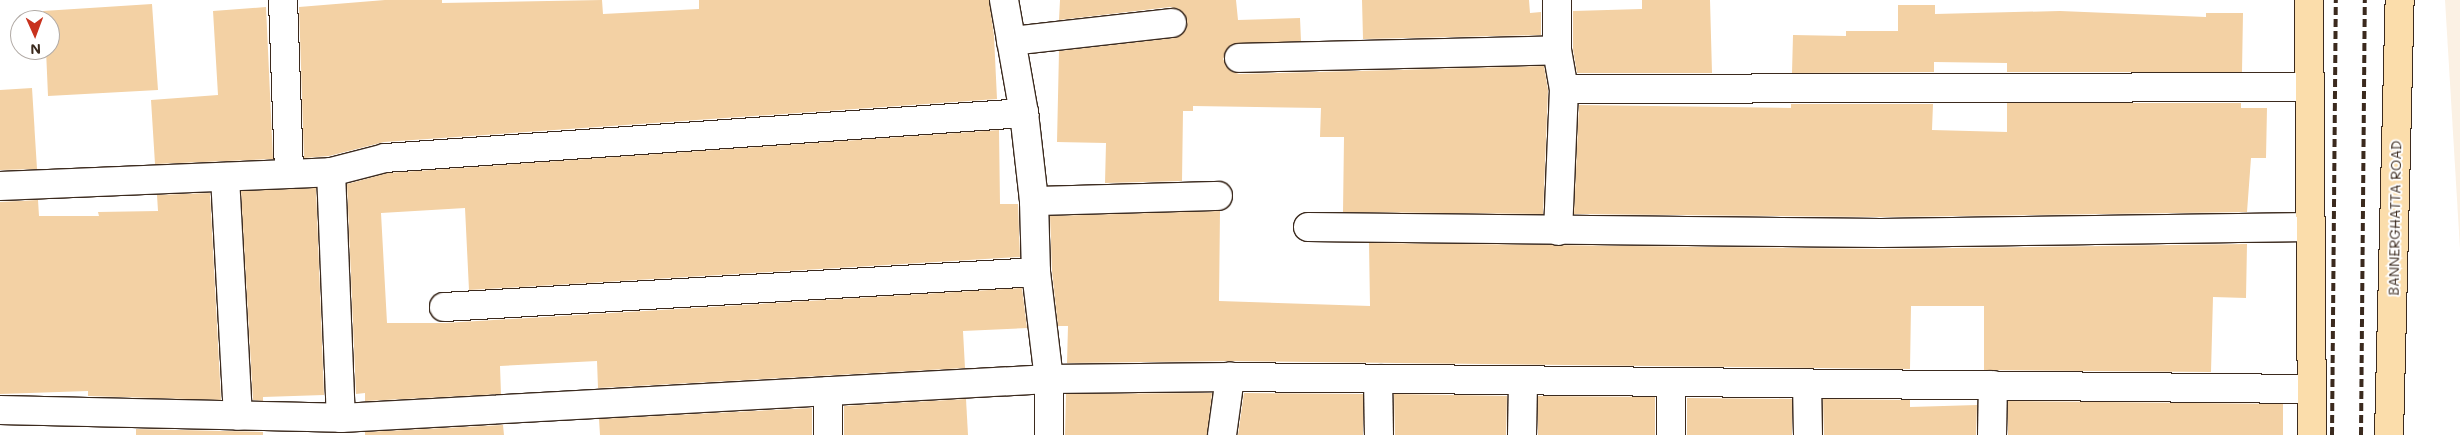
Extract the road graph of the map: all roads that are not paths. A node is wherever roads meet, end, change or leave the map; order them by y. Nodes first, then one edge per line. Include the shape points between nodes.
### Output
1 (283, 0) edge
2 (1004, 0) edge
3 (1557, 0) edge
4 (2309, 0) edge
5 (2400, 0) edge
6 (1172, 23) dead end
7 (1011, 41) junction
8 (1557, 50) junction
9 (1239, 58) dead end
10 (2308, 87) junction
11 (1564, 89) junction
12 (1024, 113) junction
13 (331, 172) junction
14 (289, 174) junction
15 (225, 177) junction
16 (0, 186) edge
17 (1218, 196) dead end
18 (1034, 201) junction
19 (1308, 227) dead end
20 (2310, 227) junction
21 (1558, 231) junction
22 (1036, 272) junction
23 (444, 307) dead end
24 (1050, 378) junction
25 (1230, 378) junction
26 (1378, 379) junction
27 (1522, 382) junction
28 (1671, 382) junction
29 (1807, 383) junction
30 (1993, 385) junction
31 (2312, 389) junction
32 (828, 391) junction
33 (0, 410) edge
34 (238, 416) junction
35 (342, 418) junction
36 (828, 435) edge
37 (1049, 435) edge
38 (1222, 435) edge
39 (1379, 435) edge
40 (1522, 435) edge
41 (1671, 435) edge
42 (1808, 435) edge
43 (1992, 435) edge
44 (2312, 435) edge
45 (2389, 435) edge

1 - 14 street
2 - 7 street
3 - 8 street
4 - 10 main road
5 - 45 main road, BANNERGHATTA ROAD
6 - 7 street
7 - 12 street
8 - 9 street
8 - 11 street
10 - 11 street
10 - 20 main road
11 - 21 street
12 - 13 street via 385,158
12 - 18 street
13 - 14 street
13 - 35 street
14 - 15 street
15 - 16 street
15 - 34 street
17 - 18 street
18 - 22 street
19 - 21 street
20 - 21 street via 1881,233
20 - 31 main road
22 - 23 street
22 - 24 street
24 - 25 street
24 - 32 street
24 - 37 street
25 - 26 street
25 - 38 street
26 - 27 street
26 - 39 street
27 - 28 street
27 - 40 street
28 - 29 street
28 - 41 street
29 - 30 street
29 - 42 street
30 - 31 street
30 - 43 street
31 - 44 main road
32 - 35 street
32 - 36 street
33 - 34 street
34 - 35 street

